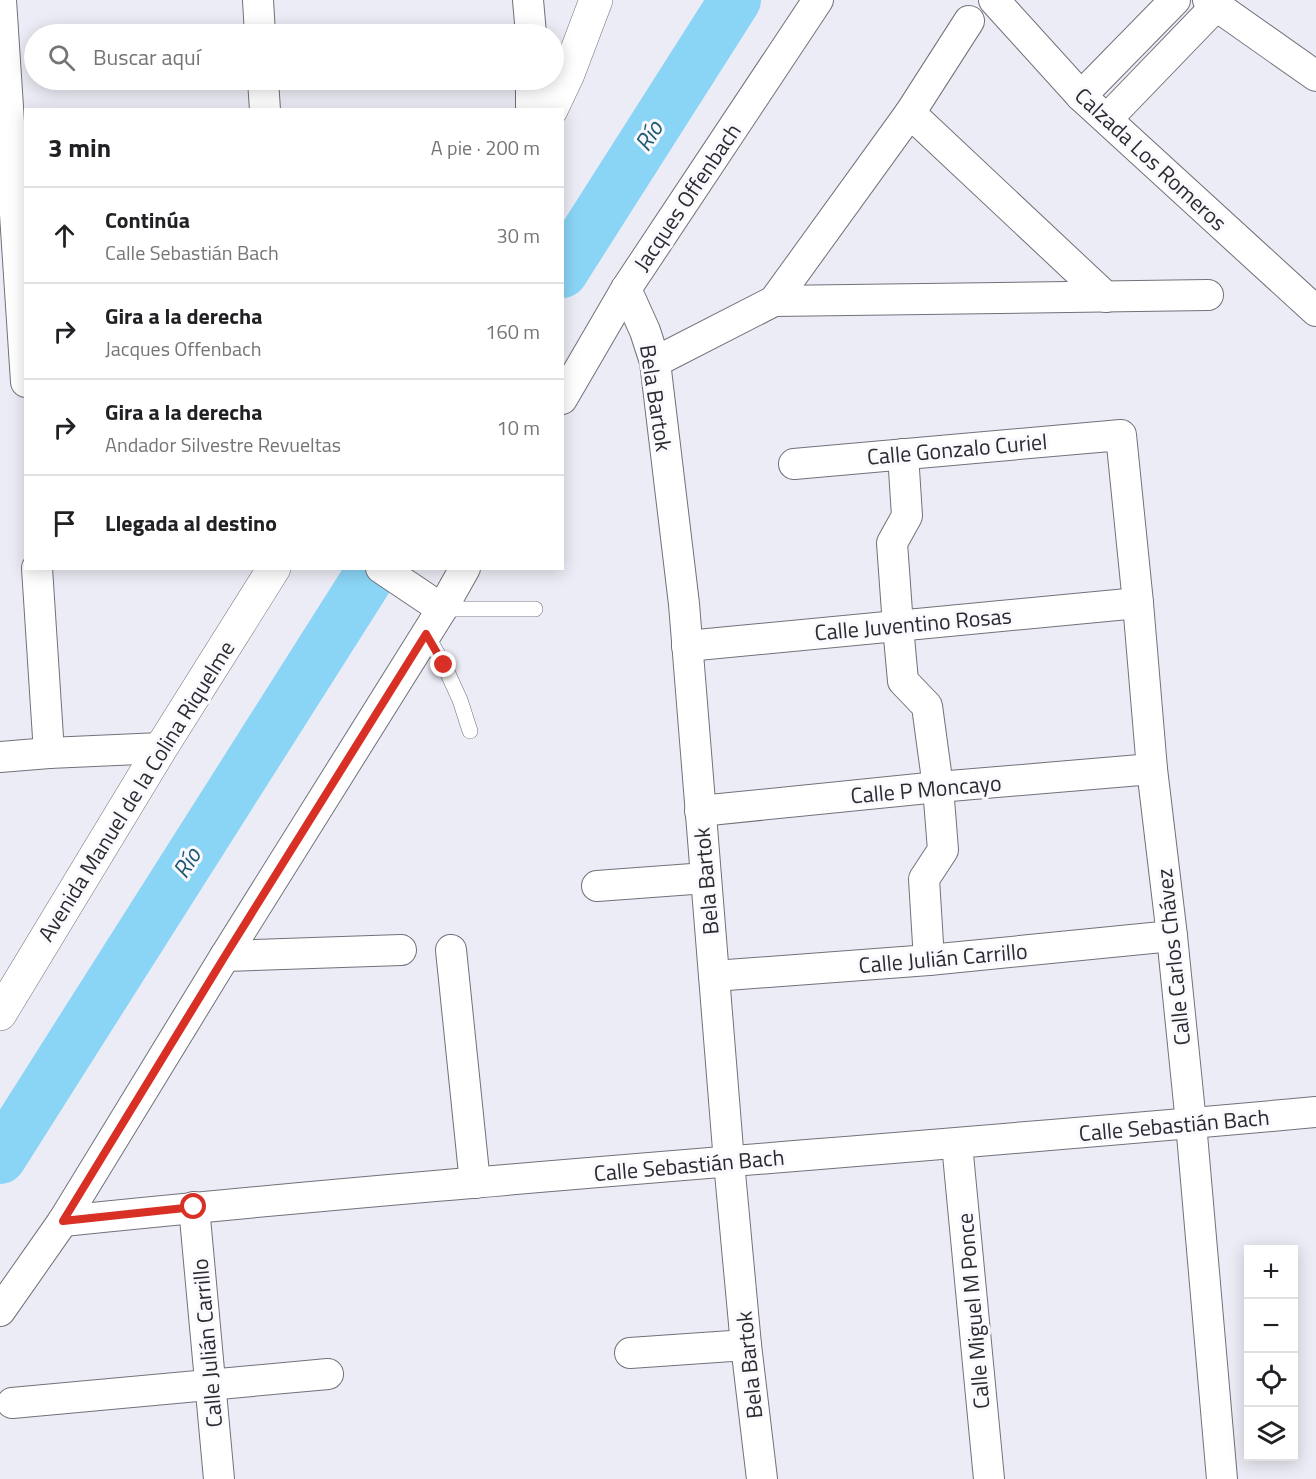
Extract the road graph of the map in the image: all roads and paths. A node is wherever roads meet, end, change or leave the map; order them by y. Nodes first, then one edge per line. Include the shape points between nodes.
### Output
1 (1, 0) edge
2 (258, 0) edge
3 (528, 0) edge
4 (596, 0) edge
5 (818, 0) edge
6 (994, 0) edge
7 (1175, 0) edge
8 (1212, 3) edge
9 (969, 21) dead end
10 (259, 24) edge
11 (530, 24) edge
12 (1316, 76) edge
13 (564, 82) edge
14 (264, 90) edge
15 (531, 90) edge
16 (560, 90) edge
17 (1081, 96) junction
18 (265, 108) edge
19 (531, 108) edge
20 (552, 108) edge
21 (909, 113) junction
22 (1107, 119) junction
23 (626, 289) junction
24 (1208, 295) dead end
25 (1106, 297) junction
26 (774, 302) junction
27 (1316, 311) edge
28 (24, 351) edge
29 (654, 362) junction
30 (564, 396) edge
31 (1121, 435) joint
32 (903, 454) junction
33 (794, 464) dead end
34 (37, 570) edge
35 (273, 570) edge
36 (384, 570) edge
37 (463, 570) edge
38 (432, 602) junction
39 (1138, 603) junction
40 (535, 609) dead end
41 (897, 626) junction
42 (426, 634) junction
43 (687, 646) junction
44 (470, 731) dead end
45 (161, 748) junction
46 (49, 753) junction
47 (0, 757) edge
48 (1152, 769) junction
49 (938, 787) junction
50 (700, 811) junction
51 (706, 878) junction
52 (597, 886) dead end
53 (1172, 936) junction
54 (401, 950) dead end
55 (451, 950) dead end
56 (225, 956) junction
57 (930, 960) junction
58 (714, 976) junction
59 (0, 1014) edge
60 (1316, 1112) edge
61 (1191, 1124) junction
62 (957, 1144) junction
63 (729, 1162) junction
64 (475, 1183) junction
65 (194, 1207) junction
66 (63, 1221) junction
67 (0, 1311) edge
68 (746, 1345) junction
69 (630, 1353) dead end
70 (328, 1374) dead end
71 (211, 1386) junction
72 (12, 1403) dead end
73 (219, 1479) edge
74 (762, 1479) edge
75 (989, 1479) edge
76 (1222, 1479) edge

1 - 28 street
2 - 10 street
3 - 11 street
4 - 13 street
5 - 23 street, Jacques Offenbach
6 - 17 street, Calzada Los Romeros
7 - 17 street
8 - 12 street
8 - 22 street
9 - 21 street
14 - 18 street
15 - 19 street
16 - 20 street
17 - 22 street, Calzada Los Romeros
21 - 25 street
21 - 26 street
22 - 27 street, Calzada Los Romeros
23 - 29 street, Bela Bartok
23 - 30 street, Jacques Offenbach
24 - 25 street
25 - 26 street
26 - 29 street
29 - 43 street, Bela Bartok
31 - 32 street, Calle Gonzalo Curiel
31 - 39 street, Calle Carlos Chávez
32 - 33 street, Calle Gonzalo Curiel
32 - 41 street via 907,516 892,543
34 - 46 street
35 - 45 street, Avenida Manuel de la Colina Riquelme
36 - 38 street
37 - 38 street
38 - 40 lane
38 - 42 street
39 - 41 street, Calle Juventino Rosas
39 - 48 street, Calle Carlos Chávez
41 - 43 street, Calle Juventino Rosas
41 - 49 street via 903,681 927,706
42 - 44 lane via 460,700
42 - 56 street
43 - 50 street, Bela Bartok
45 - 46 street
45 - 59 street, Avenida Manuel de la Colina Riquelme
46 - 47 street
48 - 49 street, Calle P Moncayo
48 - 53 street, Calle Carlos Chávez
49 - 50 street, Calle P Moncayo
49 - 57 street via 944,850 924,879
50 - 51 street, Bela Bartok
51 - 52 street
51 - 58 street, Bela Bartok
53 - 57 street, Calle Julián Carrillo
53 - 61 street, Calle Carlos Chávez
54 - 56 street
55 - 64 street
56 - 66 street
57 - 58 street, Calle Julián Carrillo
58 - 63 street, Bela Bartok
60 - 61 street, Calle Sebastián Bach
61 - 62 street, Calle Sebastián Bach
61 - 76 street, Calle Carlos Chávez
62 - 63 street, Calle Sebastián Bach
62 - 75 street, Calle Miguel M Ponce
63 - 64 street, Calle Sebastián Bach
63 - 68 street, Bela Bartok
64 - 65 street, Calle Sebastián Bach
65 - 66 street, Calle Sebastián Bach
65 - 71 street, Calle Julián Carrillo
66 - 67 street
68 - 69 street
68 - 74 street, Bela Bartok
70 - 71 street
71 - 72 street
71 - 73 street, Calle Julián Carrillo

